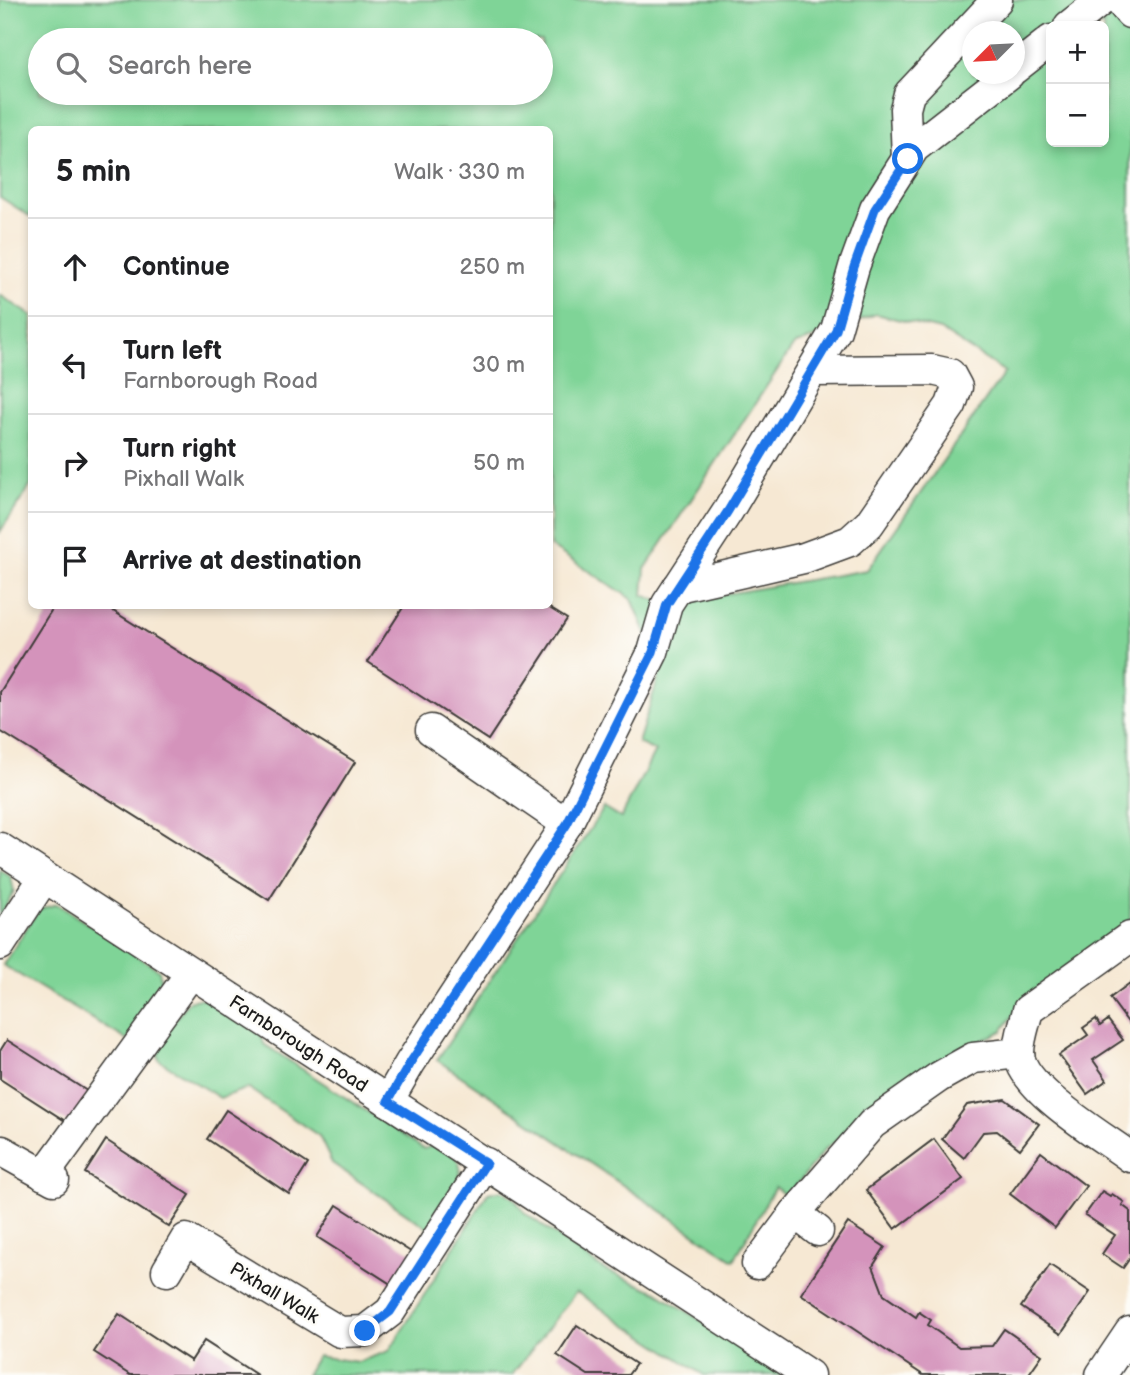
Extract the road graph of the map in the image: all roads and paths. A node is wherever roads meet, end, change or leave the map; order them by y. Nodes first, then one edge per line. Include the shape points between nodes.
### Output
1 (997, 0) edge
2 (1102, 0) edge
3 (1119, 0) edge
4 (1130, 13) edge
5 (1075, 21) edge
6 (1046, 44) edge
7 (1025, 60) edge
8 (996, 84) edge
9 (908, 159) junction
10 (812, 371) junction
11 (678, 587) junction
12 (431, 730) dead end
13 (567, 824) junction
14 (0, 848) edge
15 (44, 878) junction
16 (1130, 937) edge
17 (0, 945) edge
18 (191, 972) junction
19 (1019, 1053) junction
20 (388, 1101) junction
21 (2, 1151) dead end
22 (1130, 1157) edge
23 (486, 1163) junction
24 (757, 1264) dead end
25 (167, 1271) dead end
26 (1130, 1332) edge
27 (809, 1375) edge
28 (1101, 1375) edge

1 - 9 street via 909,94 905,109
2 - 5 street
3 - 4 street
6 - 7 street
8 - 9 street via 915,148
9 - 10 street via 875,209 836,330
10 - 11 street
10 - 11 street via 932,370 950,374 957,387 951,405 869,524 850,541 804,558
11 - 13 street via 667,604 653,652
12 - 13 street
13 - 20 street
14 - 15 street, Farnborough Road
15 - 17 street
15 - 18 street, Farnborough Road
16 - 19 street via 1028,1010
18 - 20 street, Farnborough Road
18 - 21 street via 49,1177
19 - 22 street via 1026,1074 1048,1097
19 - 24 street via 973,1058 873,1124 806,1222
20 - 23 street, Farnborough Road
23 - 25 street, Pixhall Walk via 390,1312 365,1331 340,1332 186,1239
23 - 27 street, Farnborough Road
26 - 28 street

